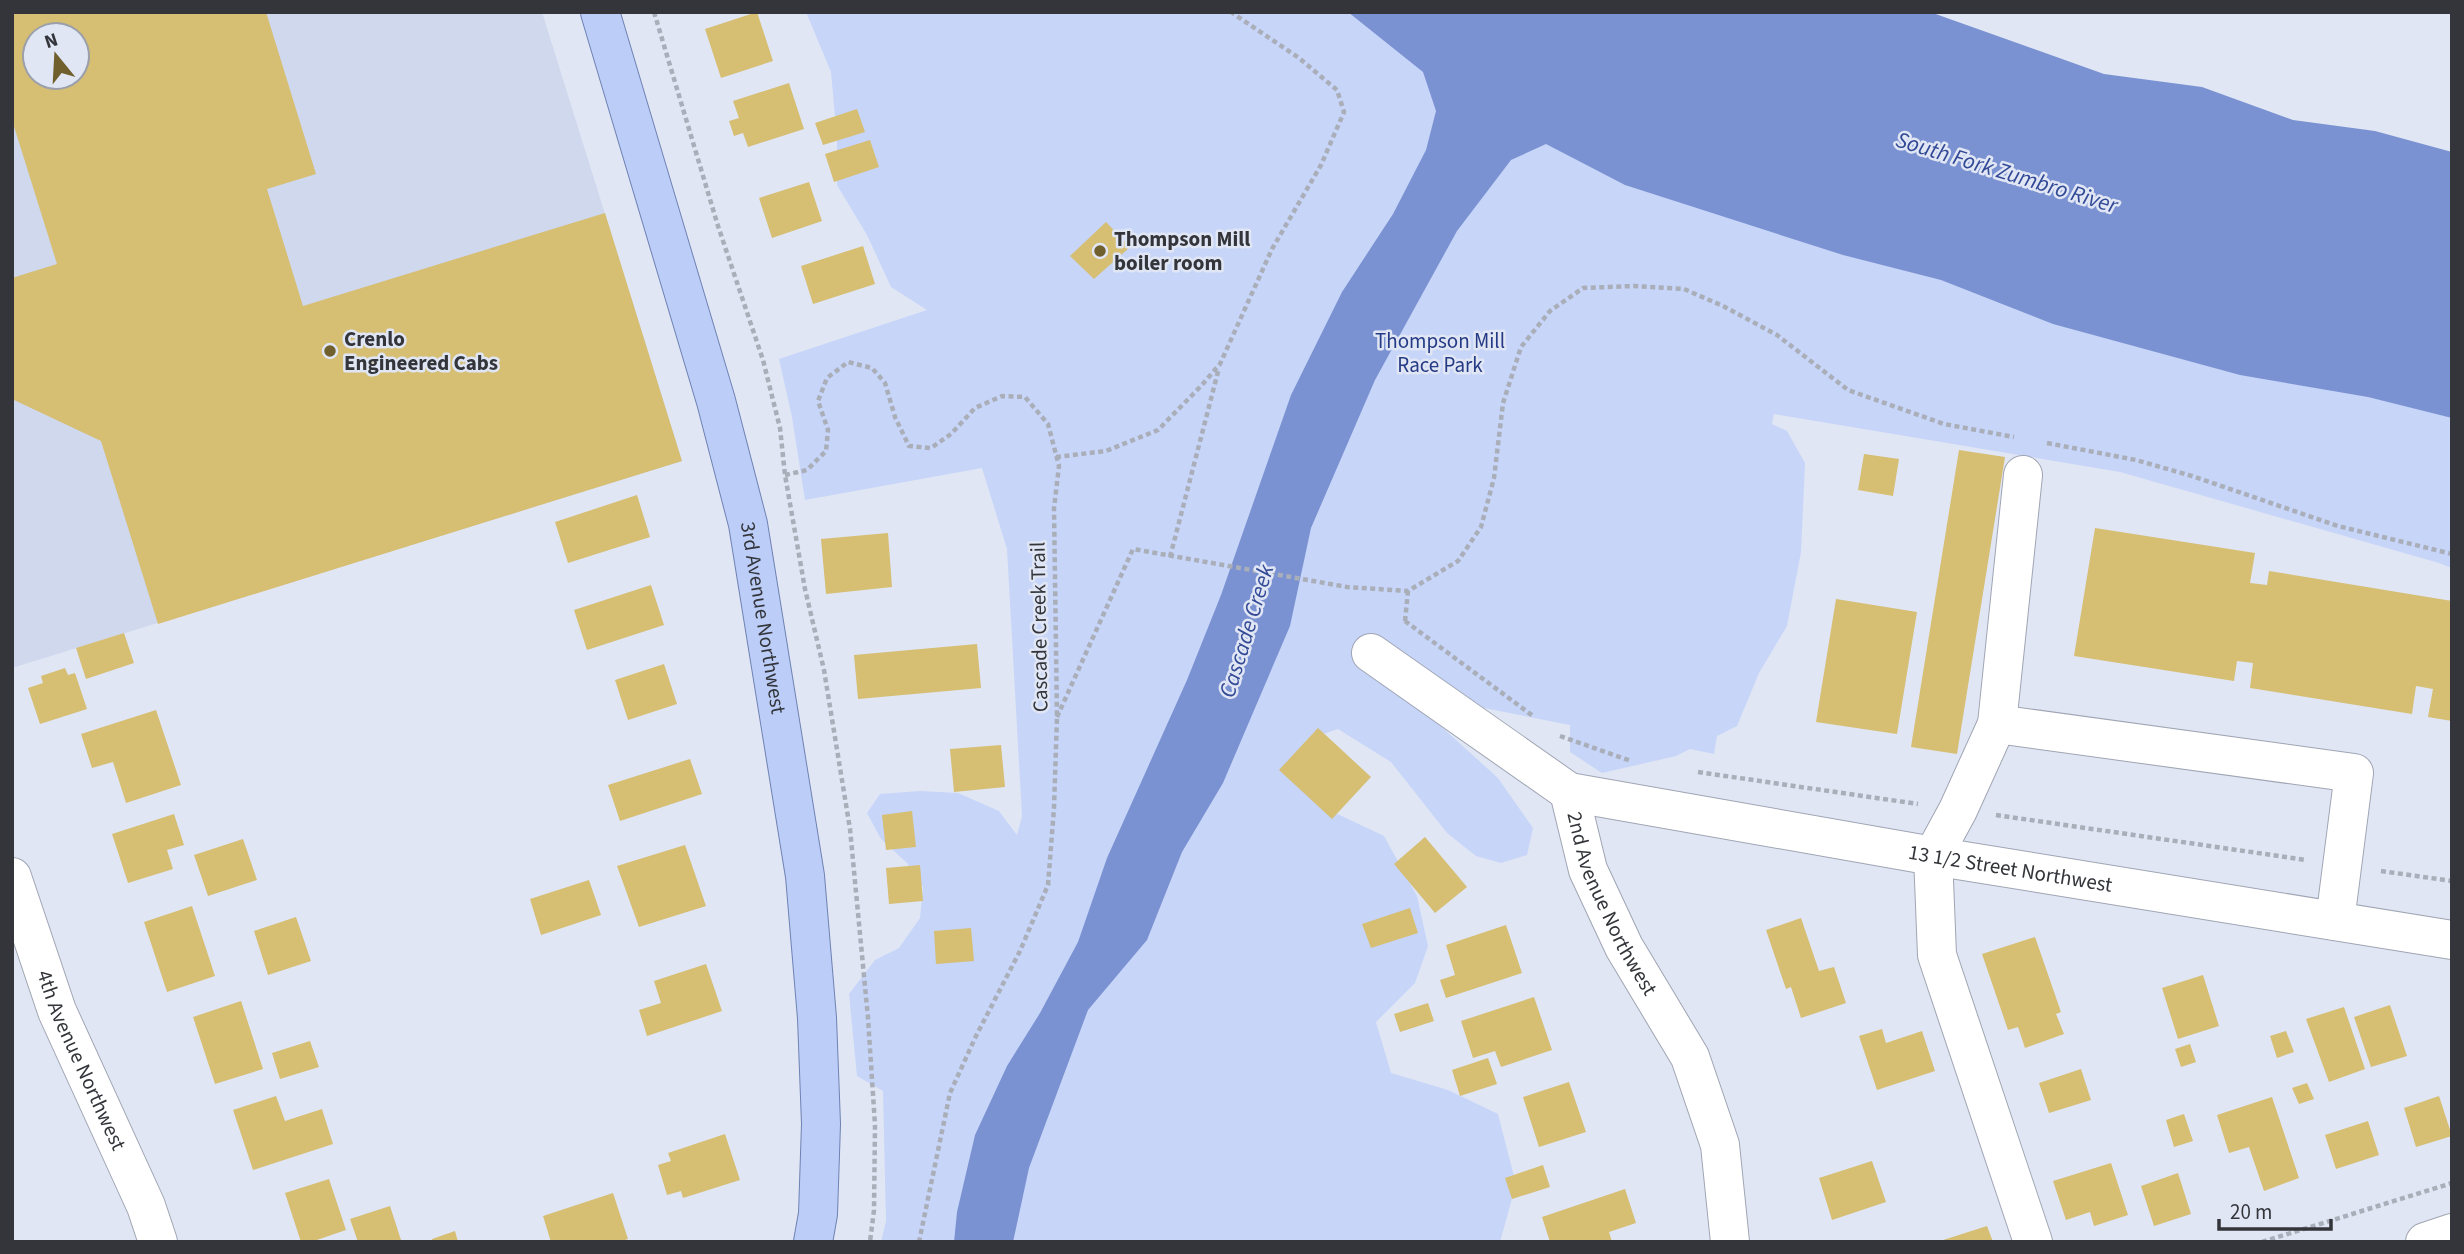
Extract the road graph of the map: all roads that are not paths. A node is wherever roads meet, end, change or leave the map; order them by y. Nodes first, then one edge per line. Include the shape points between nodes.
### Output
1 (600, 12) edge
2 (2024, 457) road end
3 (1371, 653) dead end
4 (1997, 724) junction
5 (1569, 792) junction
6 (1933, 856) junction
7 (12, 877) edge
8 (2335, 921) junction
9 (2452, 940) edge
10 (2452, 1233) edge
11 (158, 1242) edge
12 (813, 1242) edge
13 (1730, 1242) edge
14 (2033, 1242) edge
15 (2425, 1242) edge

1 - 12 main road, 3rd Avenue Northwest via 748,524 806,889 821,1124
2 - 4 street
3 - 5 street, 2nd Avenue Northwest
4 - 6 street
4 - 8 street via 2354,773
5 - 6 street, 13 1/2 Street Northwest
5 - 13 street, 2nd Avenue Northwest via 1588,870 1624,947 1690,1057 1720,1145
6 - 8 street, 13 1/2 Street Northwest
6 - 14 street via 1937,956
7 - 11 street, 4th Avenue Northwest via 57,1011
8 - 9 street, 13 1/2 Street Northwest
10 - 15 street

